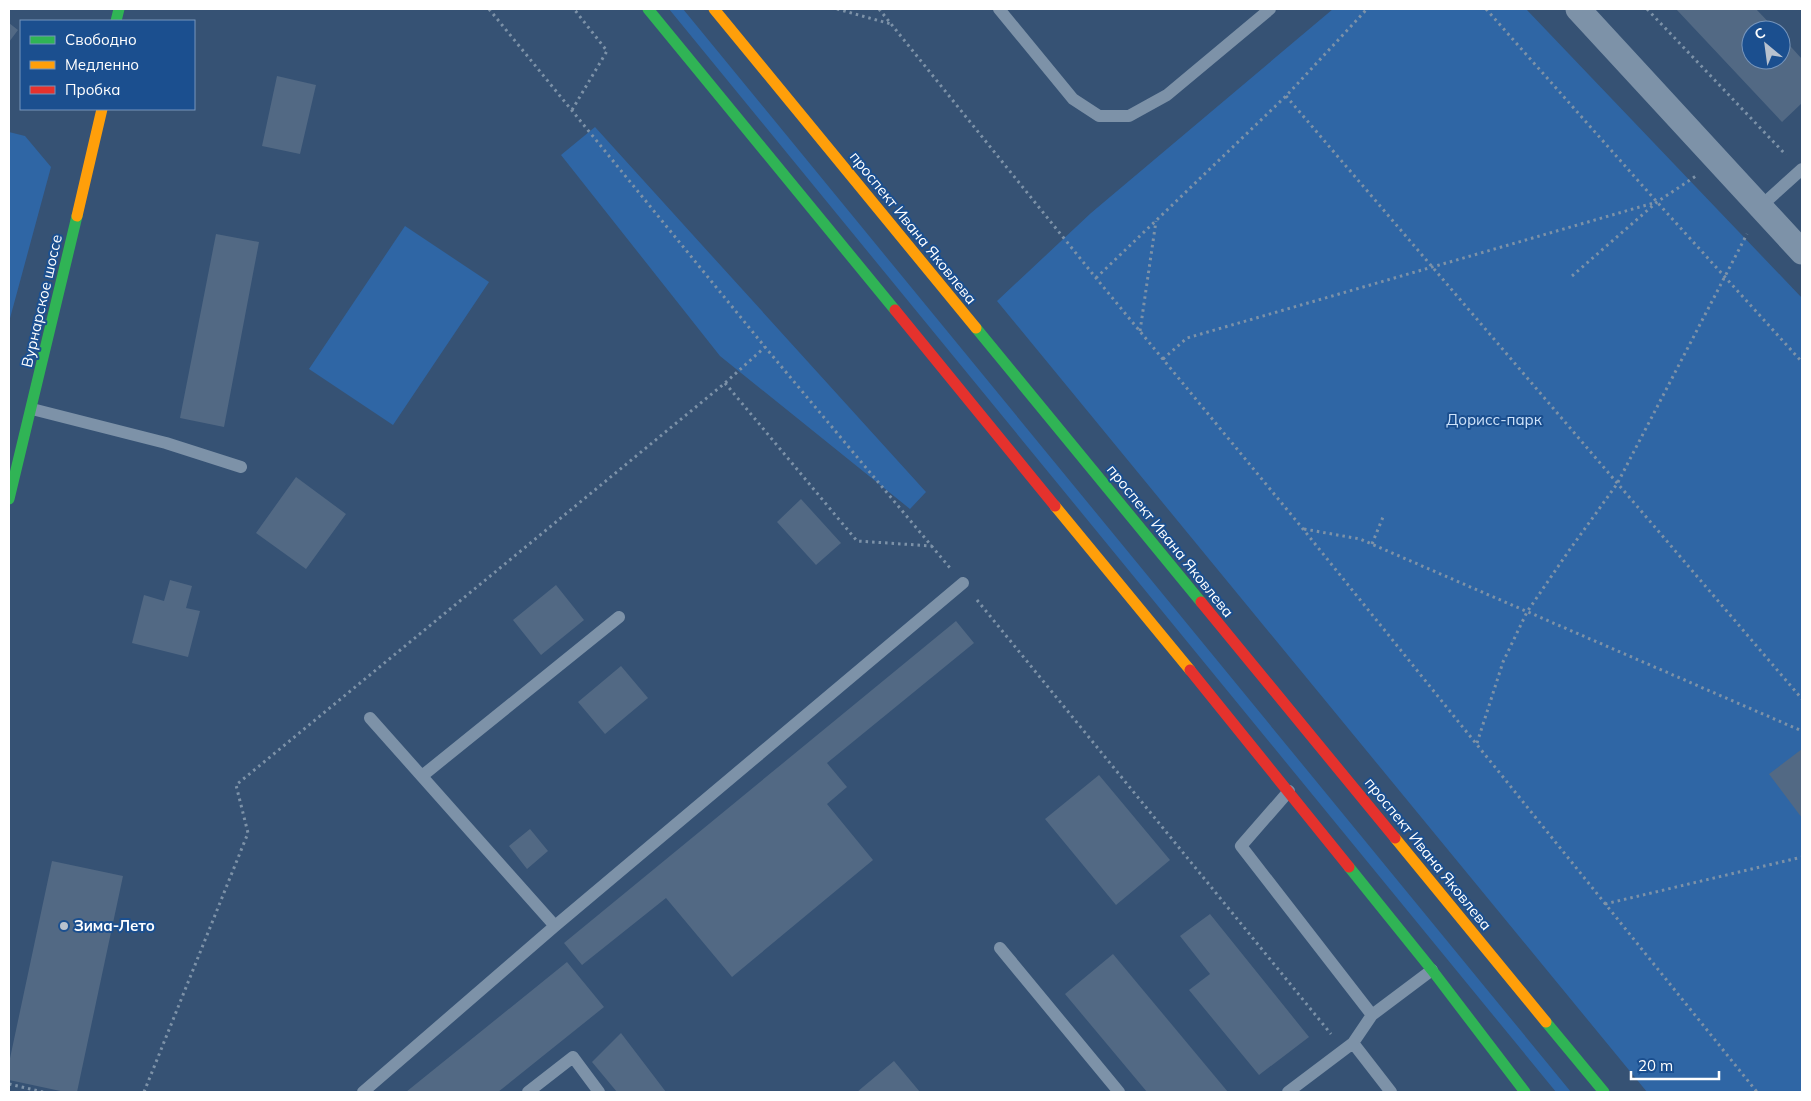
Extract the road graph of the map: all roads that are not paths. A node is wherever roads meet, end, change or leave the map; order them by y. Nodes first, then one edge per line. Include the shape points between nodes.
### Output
1 (648, 9) edge
2 (714, 9) edge
3 (999, 9) edge
4 (1270, 9) edge
5 (1578, 9) edge
6 (102, 110) edge
7 (1802, 170) edge
8 (1760, 207) junction
9 (1802, 252) edge
10 (32, 409) junction
11 (241, 468) dead end
12 (9, 499) edge
13 (963, 583) road end
14 (619, 617) dead end
15 (370, 718) dead end
16 (422, 776) junction
17 (1289, 790) junction
18 (555, 926) junction
19 (1000, 948) dead end
20 (1432, 970) junction
21 (1372, 1015) junction
22 (1353, 1043) junction
23 (363, 1092) edge
24 (528, 1092) edge
25 (598, 1092) edge
26 (1119, 1092) edge
27 (1288, 1092) edge
28 (1391, 1092) edge
29 (1525, 1092) edge
30 (1604, 1092) edge

1 - 17 main road
2 - 30 main road, проспект Ивана Яковлева
3 - 4 lane via 1073,99 1099,116 1129,116 1167,95
5 - 8 street
6 - 10 main road, Вурнарское шоссе
7 - 8 lane
8 - 9 street
10 - 11 lane via 166,443
10 - 12 main road, Вурнарское шоссе
13 - 18 lane
14 - 16 lane
15 - 16 lane
16 - 18 lane
17 - 20 main road
17 - 21 lane via 1240,846
18 - 23 lane
19 - 26 lane
20 - 21 lane
20 - 29 main road
21 - 22 lane
22 - 27 lane
22 - 28 lane
24 - 25 lane via 573,1057

